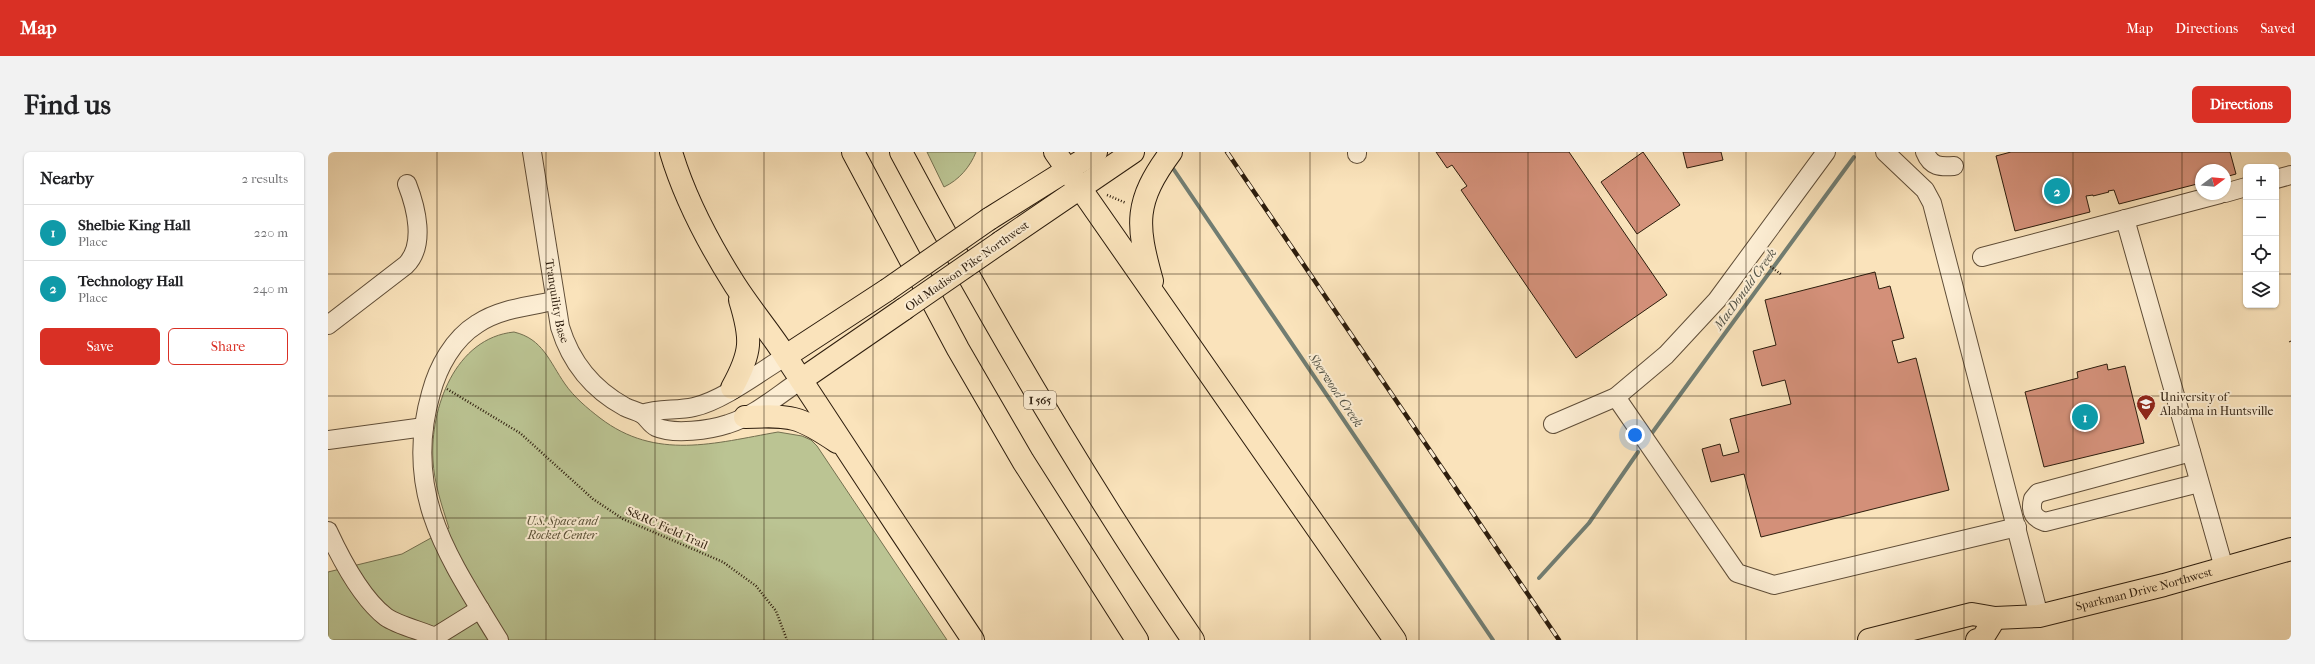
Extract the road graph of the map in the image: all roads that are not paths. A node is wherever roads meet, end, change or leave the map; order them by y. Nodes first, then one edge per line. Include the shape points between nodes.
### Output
1 (532, 152) edge
2 (671, 152) edge
3 (853, 152) edge
4 (901, 152) edge
5 (1096, 152) edge
6 (1170, 152) edge
7 (1826, 152) edge
8 (1885, 152) edge
9 (1925, 152) edge
10 (1131, 154) edge
11 (1061, 161) edge
12 (1954, 166) dead end
13 (2291, 175) edge
14 (2279, 178) edge
15 (407, 184) dead end
16 (1079, 187) junction
17 (2243, 188) edge
18 (2231, 191) edge
19 (2197, 200) edge
20 (2125, 219) junction
21 (1982, 258) dead end
22 (736, 285) junction
23 (1156, 298) junction
24 (554, 301) junction
25 (328, 325) edge
26 (786, 356) junction
27 (801, 380) junction
28 (732, 388) junction
29 (1616, 397) junction
30 (642, 414) junction
31 (745, 417) junction
32 (1553, 424) dead end
33 (424, 428) junction
34 (328, 440) edge
35 (844, 446) junction
36 (2191, 452) junction
37 (2199, 483) junction
38 (2017, 527) junction
39 (328, 531) edge
40 (2291, 549) edge
41 (2224, 568) junction
42 (480, 609) junction
43 (2039, 616) junction
44 (1995, 618) junction
45 (435, 638) edge
46 (499, 640) edge
47 (973, 640) edge
48 (1137, 640) edge
49 (1193, 640) edge
50 (1395, 640) edge
51 (1869, 640) edge
52 (1977, 640) edge

1 - 24 street, Tranquility Base
2 - 22 main road via 697,218
3 - 48 main road via 958,349 1023,461
4 - 49 main road, I 565 via 1029,382
5 - 11 main road, Old Madison Pike Northwest
6 - 23 main road via 1148,187 1140,215 1142,245
7 - 29 street via 1717,300 1666,355
8 - 38 street via 1925,190 1932,203
9 - 12 street via 1931,163 1939,167
10 - 16 main road, Old Madison Pike Northwest
11 - 16 main road
11 - 26 main road, Old Madison Pike Northwest, bridge via 989,219
13 - 14 street
15 - 25 street via 418,235 415,253 406,265
16 - 23 main road
16 - 27 main road, Old Madison Pike Northwest, bridge
17 - 18 street
19 - 20 street
20 - 21 street
20 - 36 street
22 - 26 main road
22 - 28 main road via 750,343 748,354
23 - 50 main road
24 - 30 street, Tranquility Base via 566,347 582,373 609,397
24 - 33 street via 499,313 477,324 462,336 450,350 434,383
26 - 27 main road
26 - 28 street
27 - 31 street, Tranquility Base
27 - 35 main road
28 - 30 street via 710,402 694,407 655,410
29 - 32 street
29 - 38 street via 1737,573 1752,578 1774,585
30 - 31 street, Tranquility Base via 656,427 679,430 703,430
31 - 35 main road via 780,415 797,418
33 - 34 street
33 - 42 street via 421,460 430,513 455,566
35 - 47 main road
36 - 37 street
36 - 37 street via 2038,494 2032,499 2032,513 2037,519 2045,522
37 - 41 street
38 - 43 street
39 - 45 street via 363,592 387,618
40 - 41 main road, Sparkman Drive Northwest
41 - 43 main road, Sparkman Drive Northwest
42 - 45 street
42 - 46 street
43 - 44 main road, Sparkman Drive Northwest
44 - 51 main road, Sparkman Drive Northwest via 1972,614
44 - 52 main road via 1982,639

